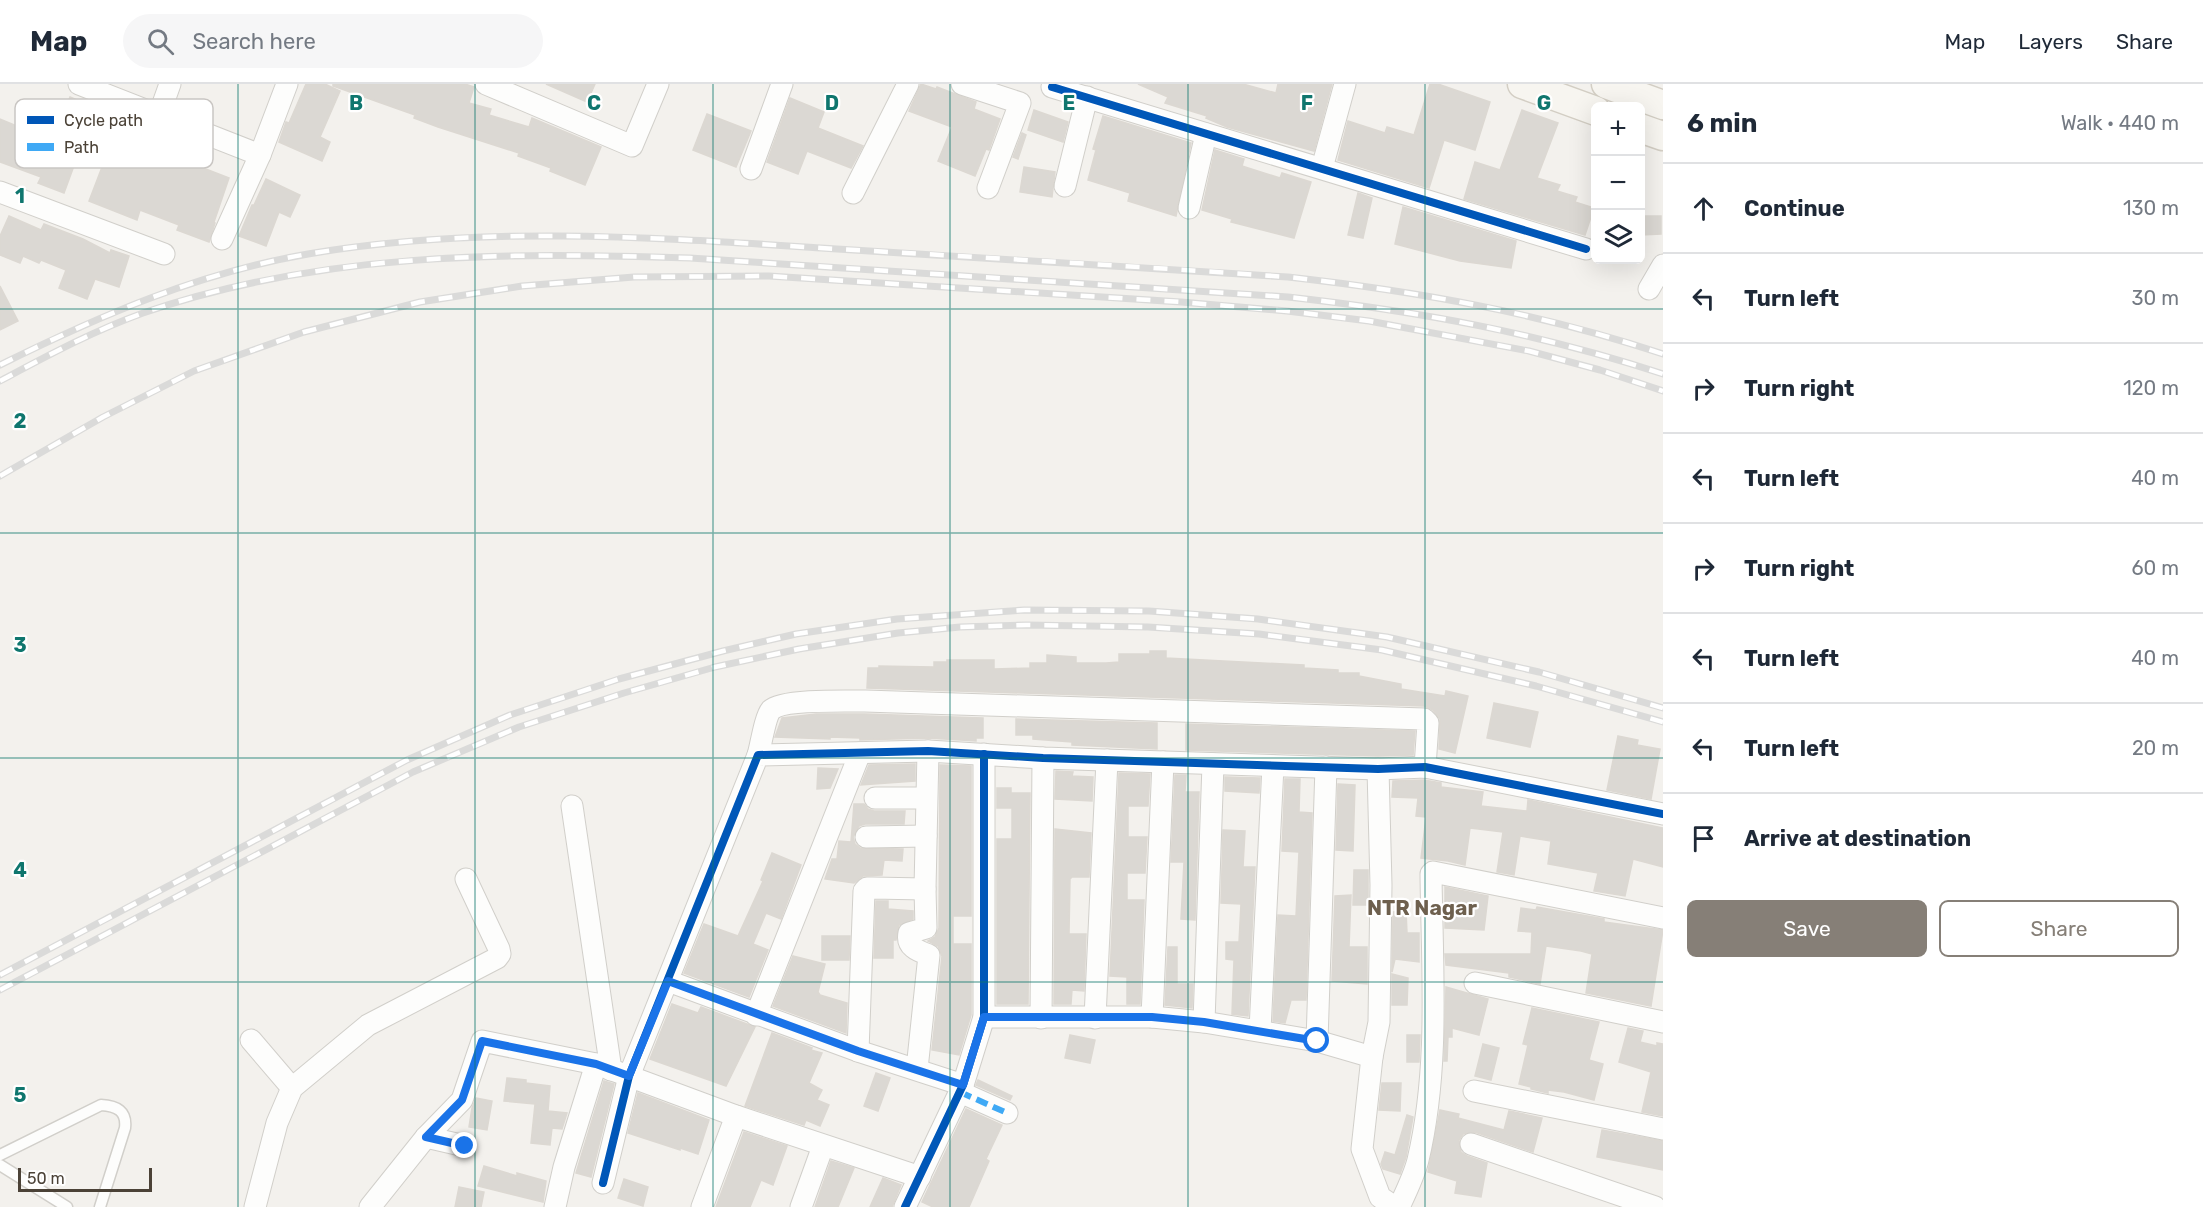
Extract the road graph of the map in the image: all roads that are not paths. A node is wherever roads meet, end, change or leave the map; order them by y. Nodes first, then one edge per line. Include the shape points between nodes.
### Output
1 (79, 84) edge
2 (170, 84) edge
3 (287, 84) edge
4 (486, 84) edge
5 (658, 84) edge
6 (782, 84) edge
7 (908, 84) edge
8 (962, 84) edge
9 (1345, 84) edge
10 (1522, 84) edge
11 (1606, 84) edge
12 (1052, 87) dead end
13 (533, 93) edge
14 (1087, 96) junction
15 (118, 99) edge
16 (165, 99) edge
17 (1663, 105) edge
18 (1591, 109) edge
19 (1645, 129) edge
20 (1206, 134) junction
21 (213, 136) edge
22 (1663, 136) edge
23 (260, 155) junction
24 (1322, 168) junction
25 (751, 169) dead end
26 (1065, 186) dead end
27 (988, 188) dead end
28 (0, 192) edge
29 (853, 193) dead end
30 (1189, 208) dead end
31 (222, 239) dead end
32 (1586, 249) dead end
33 (164, 254) dead end
34 (1663, 265) edge
35 (1649, 290) dead end
36 (928, 751) junction
37 (860, 753) junction
38 (984, 754) junction
39 (758, 755) junction
40 (1044, 758) junction
41 (1107, 760) junction
42 (1162, 762) junction
43 (1214, 764) junction
44 (1273, 766) junction
45 (1326, 767) junction
46 (1425, 767) junction
47 (1378, 769) junction
48 (875, 798) dead end
49 (926, 798) junction
50 (572, 806) dead end
51 (1663, 814) edge
52 (926, 836) junction
53 (866, 837) dead end
54 (466, 879) dead end
55 (925, 889) junction
56 (1663, 918) edge
57 (668, 981) junction
58 (1475, 983) dead end
59 (756, 1015) junction
60 (984, 1017) junction
61 (1152, 1017) junction
62 (1041, 1018) junction
63 (1095, 1018) junction
64 (1204, 1022) junction
65 (1663, 1022) edge
66 (1260, 1030) junction
67 (251, 1040) dead end
68 (1317, 1041) junction
69 (858, 1051) junction
70 (1372, 1057) junction
71 (917, 1069) junction
72 (612, 1070) junction
73 (292, 1088) junction
74 (962, 1089) junction
75 (1474, 1091) dead end
76 (1007, 1113) dead end
77 (736, 1116) junction
78 (1663, 1129) edge
79 (426, 1137) junction
80 (1471, 1144) dead end
81 (465, 1146) dead end
82 (823, 1146) junction
83 (0, 1155) edge
84 (0, 1165) edge
85 (920, 1177) junction
86 (1372, 1177) junction
87 (603, 1183) dead end
88 (911, 1205) edge
89 (67, 1207) edge
90 (100, 1207) edge
91 (255, 1207) edge
92 (370, 1207) edge
93 (555, 1207) edge
94 (702, 1207) edge
95 (801, 1207) edge
96 (1366, 1207) edge
97 (1397, 1207) edge
98 (1655, 1207) edge

1 - 15 street
2 - 16 street
3 - 23 street
4 - 13 street
5 - 13 street via 632,146
6 - 25 street
7 - 29 street
8 - 27 street via 1020,103
9 - 24 street
10 - 18 main road
11 - 17 main road
12 - 14 street
14 - 20 street
14 - 26 street
19 - 22 main road
20 - 24 street
20 - 30 street
21 - 23 street
23 - 31 street
24 - 32 street
28 - 33 street
34 - 35 street
36 - 37 street
36 - 38 street
36 - 49 street
37 - 39 street
37 - 59 street
38 - 40 street
38 - 60 street
39 - 46 street via 770,711 778,705 865,701 1424,719 1428,723
39 - 57 street
40 - 41 street
40 - 62 street
41 - 42 street
41 - 63 street
42 - 43 street
42 - 61 street
43 - 44 street
43 - 64 street
44 - 45 street
44 - 66 street
45 - 47 street
45 - 68 street
46 - 47 street
46 - 51 street
47 - 70 street via 1379,1022
48 - 49 street
49 - 52 street
50 - 72 street
52 - 53 street
52 - 55 street
54 - 73 street via 499,949 497,958 368,1025
55 - 69 street via 864,891
55 - 71 street via 926,928 909,933 908,939 914,948 929,955
56 - 97 street via 1431,874 1428,1109 1418,1162
57 - 59 street
57 - 72 street
58 - 65 street
59 - 69 street
60 - 62 street
60 - 74 street
61 - 63 street
61 - 64 street
62 - 63 street
64 - 66 street
66 - 68 street
67 - 73 street
68 - 70 street
69 - 71 street
70 - 86 street via 1362,1149
71 - 74 street
72 - 77 street
72 - 79 street via 482,1041 462,1100
72 - 87 street
72 - 93 street via 564,1167
73 - 91 street via 277,1123
74 - 76 street
74 - 85 street
75 - 78 street
77 - 82 street
77 - 94 street
79 - 81 street
79 - 92 street
80 - 98 street
82 - 85 street
82 - 95 street
83 - 90 lane via 101,1105 114,1106 124,1113 125,1128
84 - 89 lane
85 - 88 street
86 - 96 street
86 - 97 street via 1380,1197

